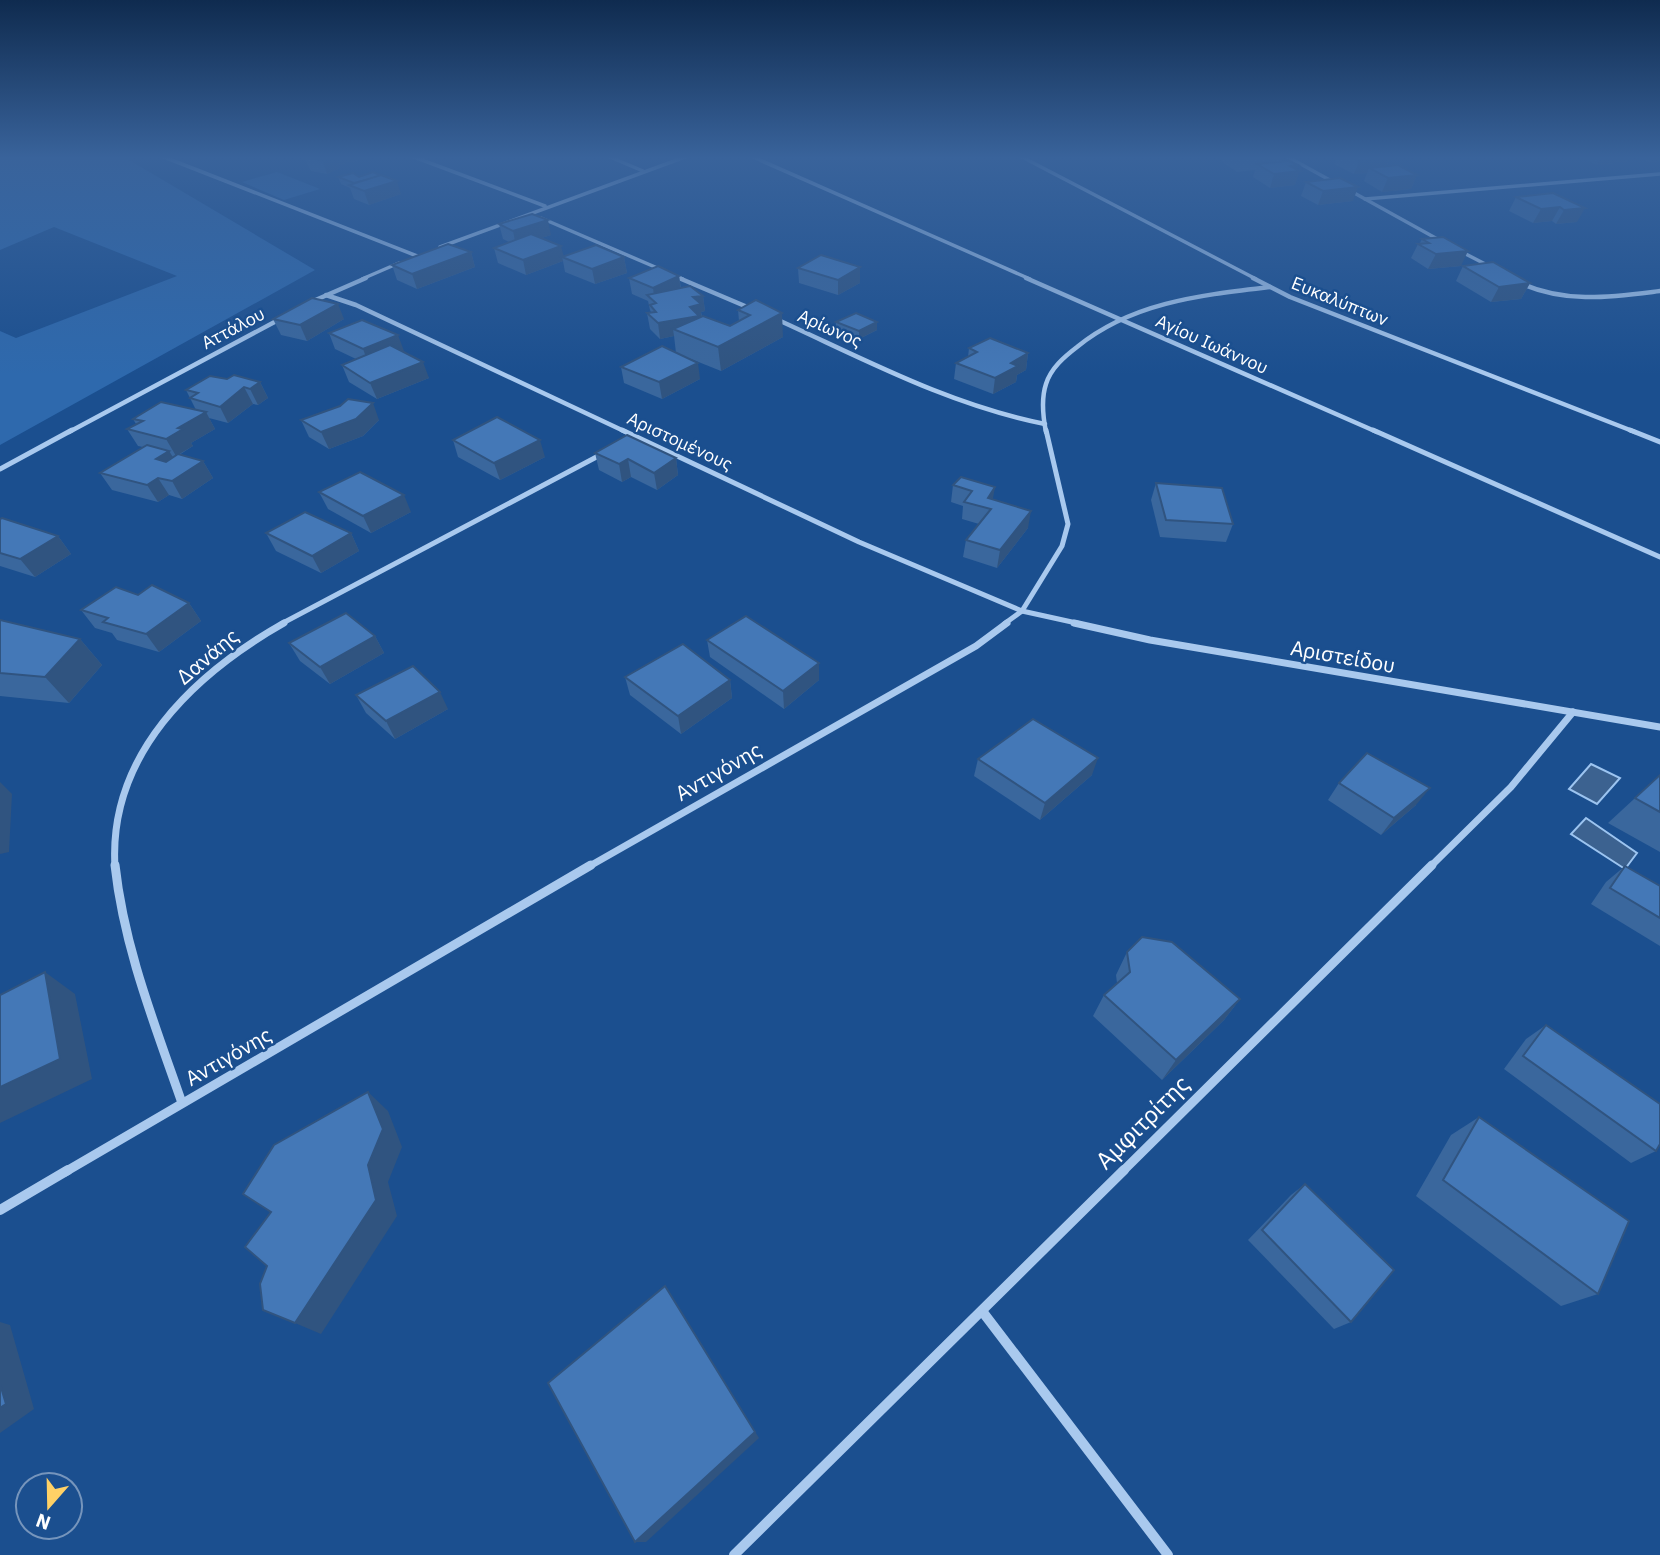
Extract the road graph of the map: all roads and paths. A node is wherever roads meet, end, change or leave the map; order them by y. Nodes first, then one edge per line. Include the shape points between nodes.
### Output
1 (349, 230) edge
2 (486, 230) edge
3 (568, 230) edge
4 (918, 230) edge
5 (1160, 230) edge
6 (1422, 230) edge
7 (1445, 242) edge
8 (436, 249) edge
9 (1457, 249) edge
10 (427, 252) edge
11 (417, 256) junction
12 (1502, 274) edge
13 (1514, 280) edge
14 (1270, 287) junction
15 (1660, 291) edge
16 (326, 295) junction
17 (303, 307) edge
18 (755, 310) edge
19 (291, 313) edge
20 (767, 316) edge
21 (1118, 318) junction
22 (1045, 424) junction
23 (636, 436) junction
24 (624, 442) edge
25 (1660, 442) edge
26 (612, 448) edge
27 (0, 469) edge
28 (1660, 556) edge
29 (1022, 611) junction
30 (1573, 712) junction
31 (1660, 727) edge
32 (182, 1103) junction
33 (0, 1210) edge
34 (982, 1311) junction
35 (734, 1555) edge
36 (1168, 1555) edge

1 - 11 street
2 - 8 street
3 - 18 street
4 - 21 street, Αγίου Ιωάννου
5 - 14 street, Ευκαλύπτων
6 - 7 street
9 - 12 street
10 - 11 street
11 - 16 street
13 - 15 street via 1562,299
14 - 21 street, Αντιγόνης via 1180,299
14 - 25 street, Ευκαλύπτων
16 - 17 street
16 - 23 street, Αριστομένους
19 - 27 street, Αττάλου
20 - 22 street, Αρίωνος via 945,395 1006,417
21 - 22 street, Αντιγόνης via 1088,337 1052,371 1043,396
21 - 28 street, Αγίου Ιωάννου
22 - 29 street, Αντιγόνης via 1067,533
23 - 24 street
23 - 29 street, Αριστομένους via 859,542
26 - 32 street, Δανάης via 264,633 192,690 151,735 124,792 115,832 116,874 123,925
29 - 30 street, Αριστείδου via 1150,640
29 - 32 street, Αντιγόνης via 991,637 927,676 786,752
30 - 31 street, Αριστείδου
30 - 34 street, Αμφιτρίτης via 1511,787
32 - 33 street, Αντιγόνης
34 - 35 street, Αμφιτρίτης
34 - 36 street

